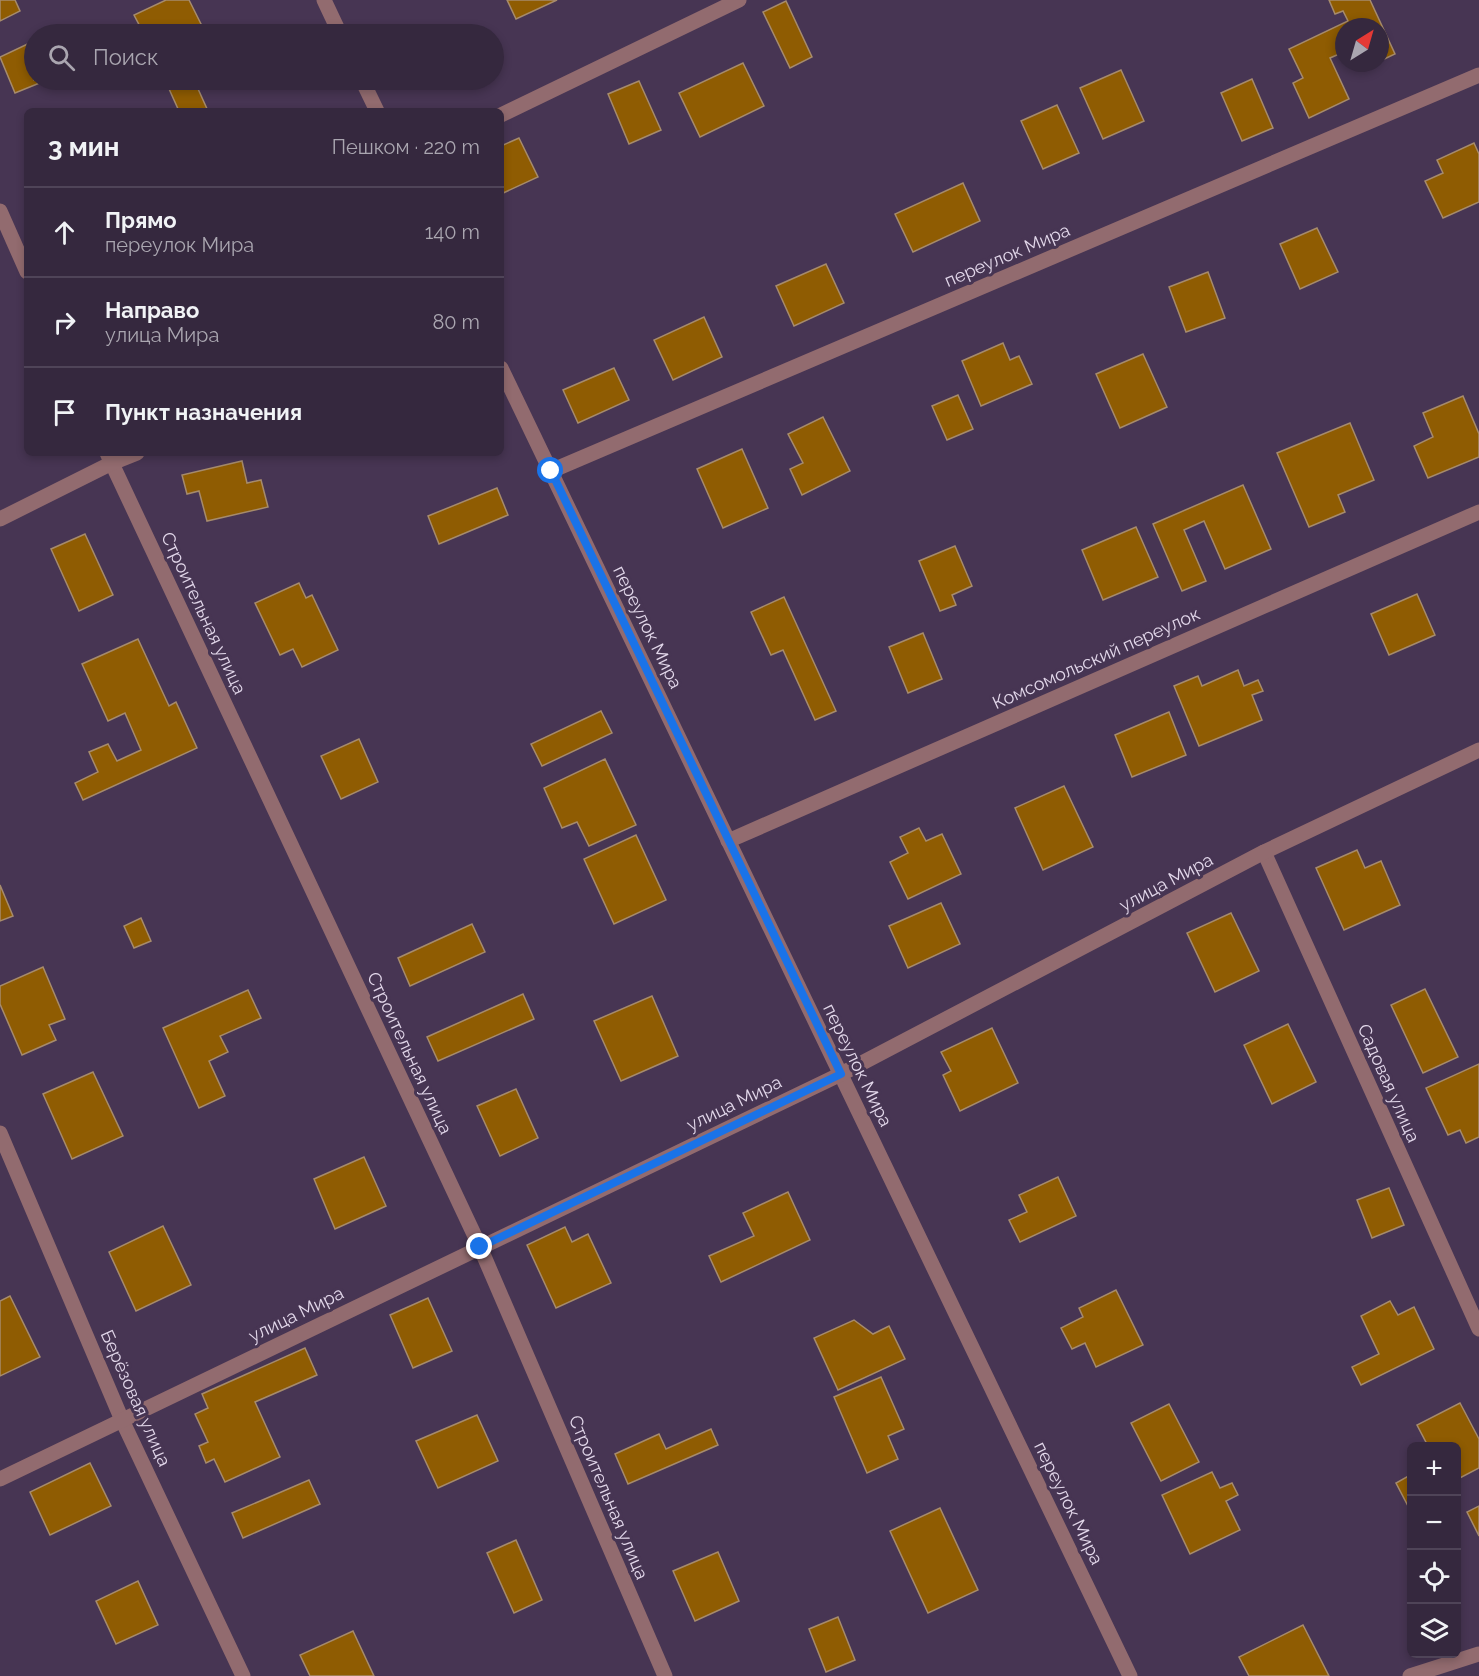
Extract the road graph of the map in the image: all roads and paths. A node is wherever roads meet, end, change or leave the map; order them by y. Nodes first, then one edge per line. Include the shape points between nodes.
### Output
1 (324, 0) edge
2 (740, 0) edge
3 (335, 24) edge
4 (1479, 75) edge
5 (367, 90) edge
6 (376, 108) edge
7 (504, 114) edge
8 (0, 210) edge
9 (24, 265) edge
10 (504, 374) edge
11 (109, 458) edge
12 (551, 471) junction
13 (1479, 512) edge
14 (0, 519) edge
15 (1479, 750) edge
16 (728, 841) junction
17 (1264, 852) junction
18 (841, 1074) junction
19 (0, 1133) edge
20 (480, 1247) junction
21 (1479, 1329) edge
22 (122, 1420) junction
23 (0, 1479) edge
24 (1479, 1654) edge
25 (243, 1676) edge
26 (665, 1676) edge
27 (1130, 1676) edge
28 (1410, 1676) edge

1 - 3 street
2 - 7 street
4 - 12 street, переулок Мира
5 - 6 street
8 - 9 street
10 - 12 street, переулок Мира
11 - 14 street
11 - 20 street, Строительная улица
12 - 16 street, переулок Мира
13 - 16 street, Комсомольский переулок
15 - 17 street, улица Мира
16 - 18 street, переулок Мира
17 - 18 street, улица Мира
17 - 21 street, Садовая улица
18 - 20 street, улица Мира
18 - 27 street, переулок Мира
19 - 22 street, Берёзовая улица
20 - 22 street, улица Мира
20 - 26 street, Строительная улица
22 - 23 street, улица Мира
22 - 25 street, Берёзовая улица
24 - 28 street

